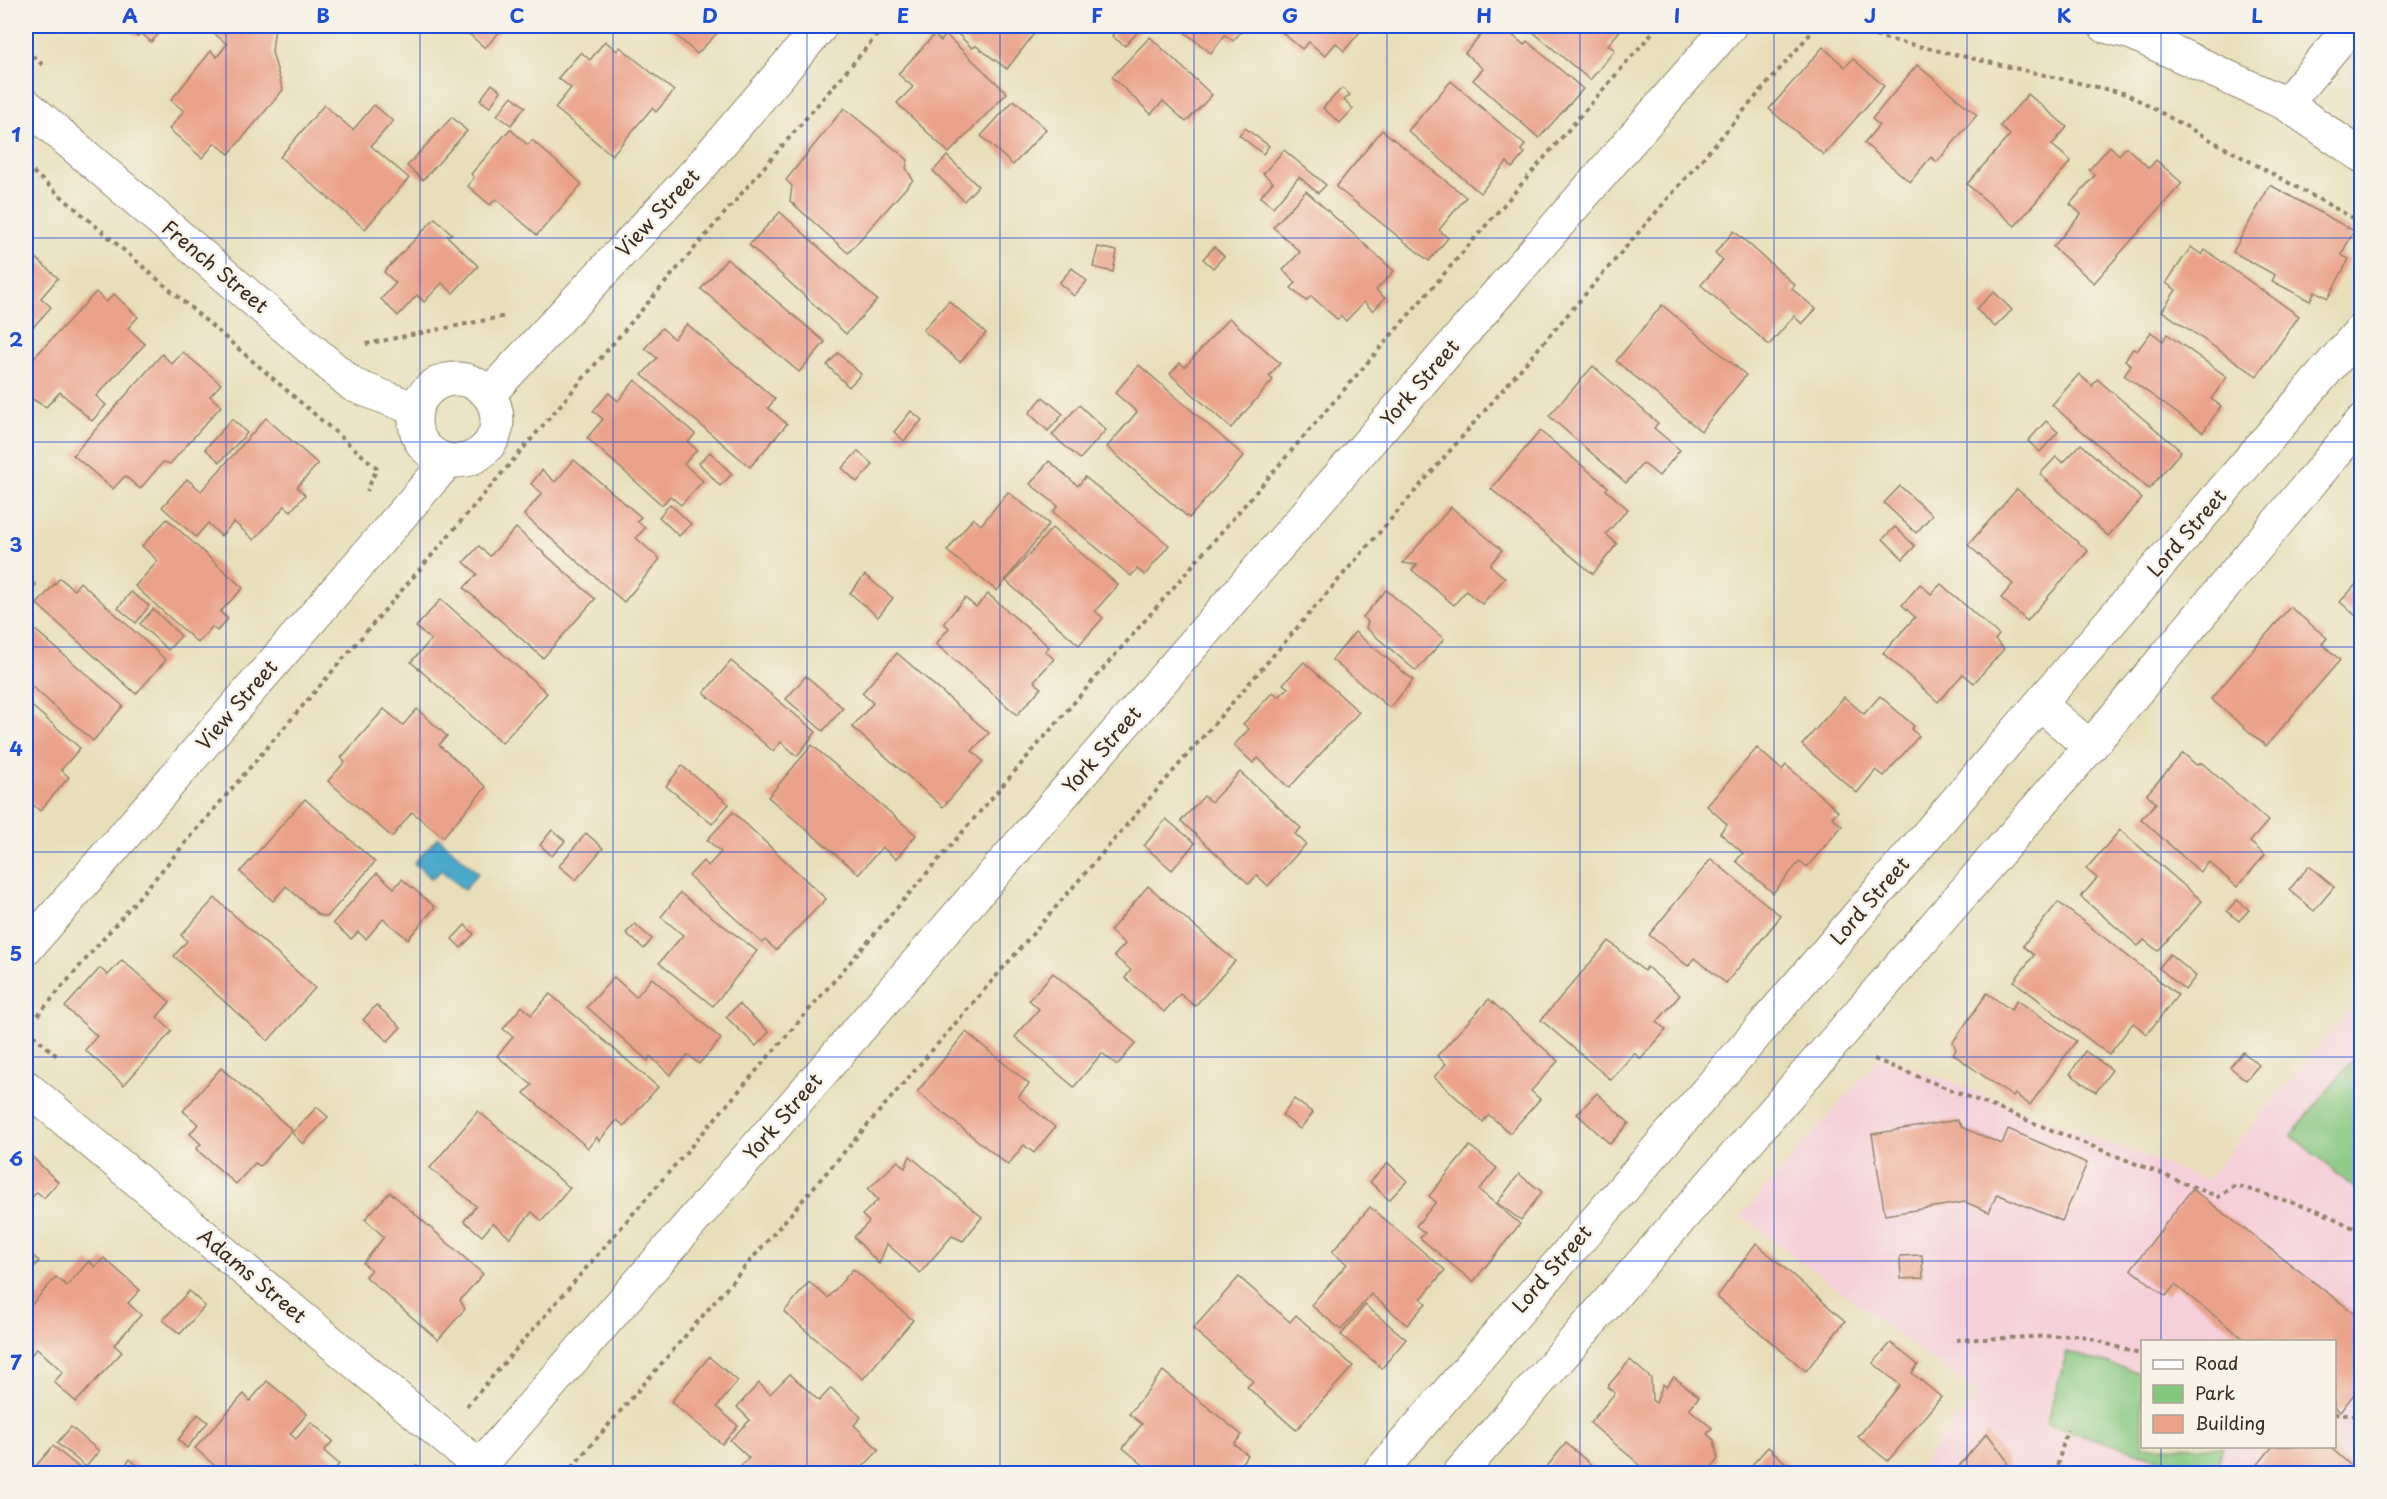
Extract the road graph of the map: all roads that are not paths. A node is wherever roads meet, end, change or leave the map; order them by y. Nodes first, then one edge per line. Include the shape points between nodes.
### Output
1 (821, 26) edge
2 (1730, 26) edge
3 (2105, 26) edge
4 (2351, 26) edge
5 (2286, 104) junction
6 (26, 105) edge
7 (2361, 156) edge
8 (2361, 329) edge
9 (489, 394) junction
10 (415, 409) junction
11 (2361, 421) edge
12 (448, 461) junction
13 (2040, 704) junction
14 (2090, 747) junction
15 (26, 950) edge
16 (26, 1087) edge
17 (476, 1470) edge
18 (1378, 1473) edge
19 (1459, 1473) edge

1 - 9 street, View Street via 696,172
2 - 17 street, York Street
3 - 5 street via 2132,33
4 - 5 street
5 - 7 street
6 - 10 street, French Street via 353,385
8 - 13 street, Lord Street
9 - 10 street via 468,380 448,379 430,387
9 - 12 street via 498,418 491,441 472,458
10 - 12 street via 417,436 435,456
11 - 14 street
12 - 15 street, View Street
13 - 14 street
13 - 18 street, Lord Street
14 - 19 street
16 - 17 street, Adams Street via 443,1435

